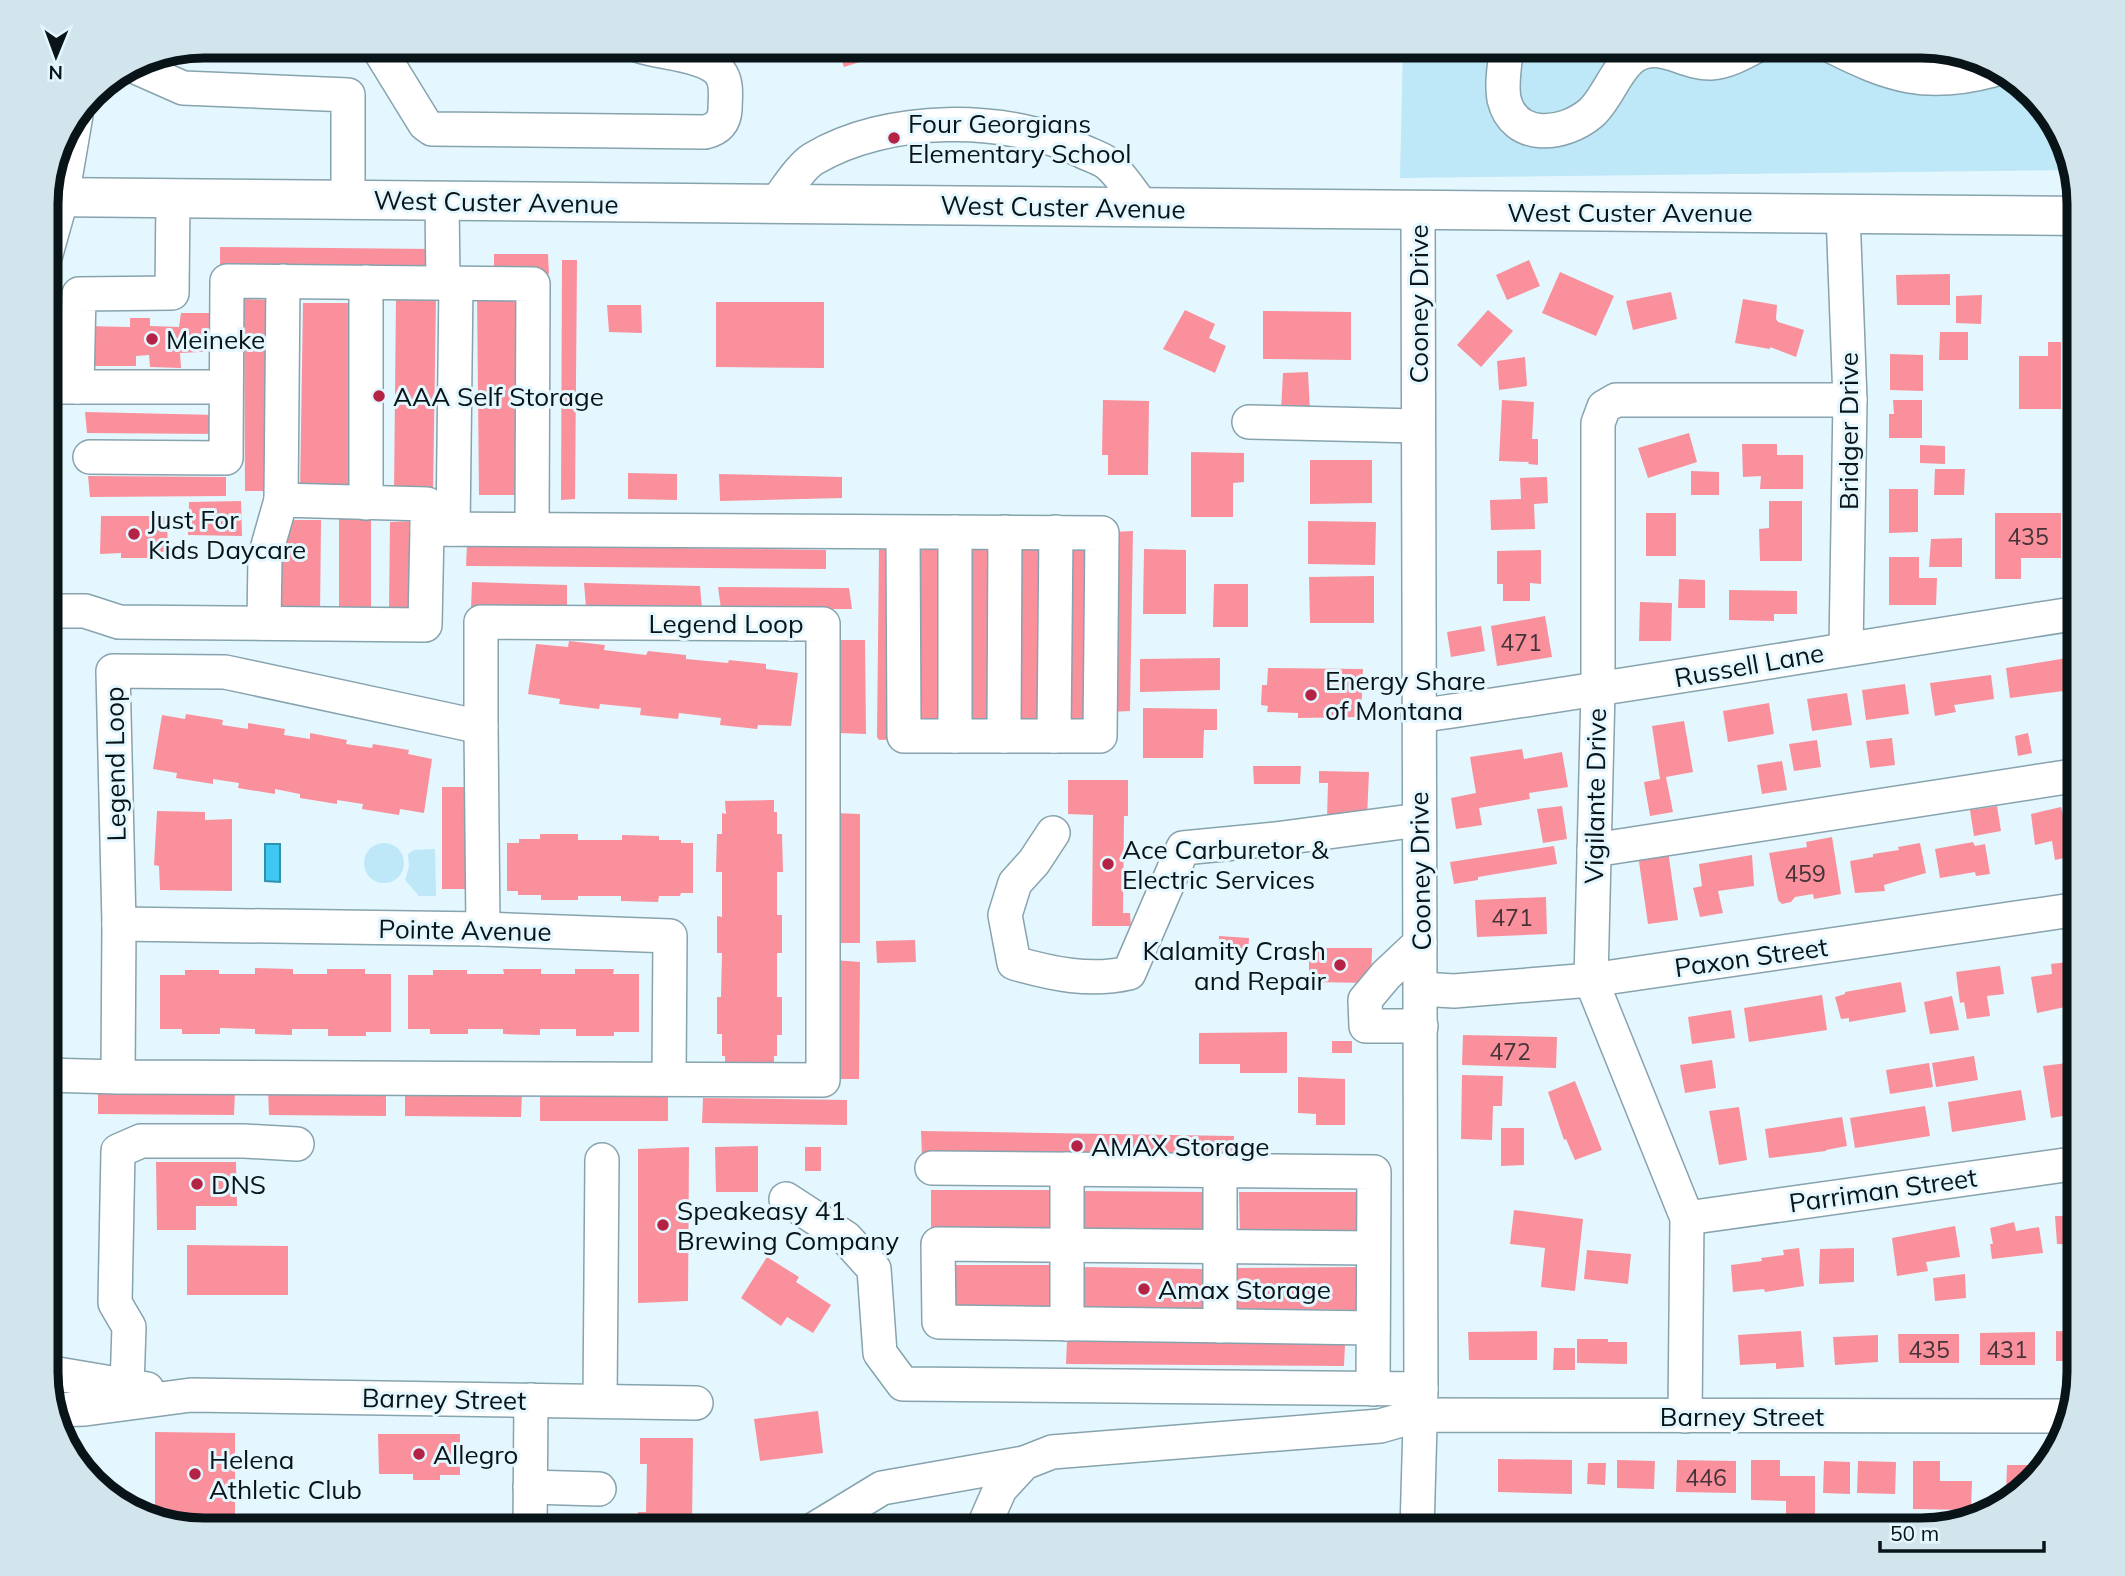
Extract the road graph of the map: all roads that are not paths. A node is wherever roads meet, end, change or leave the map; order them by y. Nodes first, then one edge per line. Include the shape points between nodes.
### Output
1 (384, 58) edge
2 (690, 58) edge
3 (1506, 58) edge
4 (1632, 58) edge
5 (1692, 58) edge
6 (1730, 58) edge
7 (1857, 58) edge
8 (144, 71) edge
9 (1983, 72) edge
10 (58, 197) edge
11 (173, 198) junction
12 (348, 200) junction
13 (442, 201) junction
14 (775, 204) junction
15 (1144, 208) junction
16 (1418, 211) junction
17 (1843, 213) junction
18 (2067, 216) edge
19 (283, 281) junction
20 (366, 282) junction
21 (450, 283) junction
22 (62, 387) edge
23 (208, 387) dead end
24 (1850, 400) junction
25 (1249, 422) dead end
26 (1418, 426) junction
27 (90, 457) dead end
28 (281, 500) junction
29 (366, 503) junction
30 (440, 529) junction
31 (532, 530) junction
32 (904, 532) junction
33 (955, 532) junction
34 (1004, 532) junction
35 (1056, 532) junction
36 (58, 611) edge
37 (2067, 615) edge
38 (264, 623) junction
39 (1846, 649) junction
40 (1598, 690) junction
41 (1418, 716) junction
42 (481, 727) junction
43 (955, 736) junction
44 (1004, 736) junction
45 (1054, 736) junction
46 (2067, 777) edge
47 (1419, 820) junction
48 (1053, 833) dead end
49 (1594, 850) junction
50 (2067, 911) edge
51 (119, 924) junction
52 (482, 929) junction
53 (1420, 943) junction
54 (1591, 980) junction
55 (1421, 989) junction
56 (1421, 1026) junction
57 (58, 1075) edge
58 (118, 1077) junction
59 (670, 1078) junction
60 (297, 1144) dead end
61 (602, 1160) dead end
62 (2067, 1165) edge
63 (932, 1168) dead end
64 (1067, 1169) junction
65 (1220, 1170) junction
66 (786, 1199) dead end
67 (1687, 1218) junction
68 (1068, 1245) junction
69 (1220, 1246) junction
70 (1373, 1248) junction
71 (1067, 1324) junction
72 (1220, 1326) junction
73 (1373, 1328) junction
74 (58, 1374) edge
75 (127, 1385) junction
76 (1373, 1389) junction
77 (191, 1395) junction
78 (531, 1400) junction
79 (600, 1401) junction
80 (1420, 1402) junction
81 (696, 1403) dead end
82 (63, 1410) edge
83 (1685, 1416) junction
84 (2060, 1416) edge
85 (1024, 1463) junction
86 (530, 1488) junction
87 (599, 1489) dead end
88 (530, 1518) edge
89 (834, 1518) edge
90 (988, 1518) edge
91 (1417, 1518) edge

1 - 2 street via 432,129 705,132 721,124 725,83 718,68
3 - 4 street via 1504,98 1510,113 1532,131 1548,132 1569,128 1591,112
5 - 6 street via 1710,63
7 - 9 street via 1916,78 1946,80
8 - 12 street via 183,88 348,95
10 - 11 main road, West Custer Avenue
11 - 12 main road, West Custer Avenue
11 - 22 street via 172,293 79,294
12 - 13 main road, West Custer Avenue
13 - 14 main road, West Custer Avenue
13 - 21 street
14 - 15 main road, West Custer Avenue
14 - 15 street via 810,160 885,132 936,125 991,126 1059,140 1107,163
15 - 16 main road, West Custer Avenue
16 - 17 main road, West Custer Avenue
16 - 26 street, Cooney Drive
17 - 18 main road, West Custer Avenue
17 - 24 street, Bridger Drive
19 - 20 street
19 - 27 street via 227,281 226,458
19 - 28 street
20 - 21 street
20 - 29 street
21 - 30 street
21 - 31 street via 533,284
22 - 23 street
24 - 39 street, Bridger Drive
24 - 40 street, Vigilante Drive via 1616,400 1604,407 1598,423
25 - 26 street
26 - 41 street, Cooney Drive
28 - 29 street
28 - 38 street via 265,556
29 - 30 street via 427,504
30 - 31 street
30 - 38 street via 425,625
31 - 32 street
32 - 33 street
32 - 43 street via 904,736
33 - 34 street
33 - 43 street
34 - 35 street
34 - 44 street
35 - 45 street
35 - 45 street via 1102,533 1100,736
36 - 38 street via 85,611 119,622
37 - 39 street, Russell Lane
39 - 40 street, Russell Lane
40 - 41 street, Russell Lane
40 - 49 street, Vigilante Drive
41 - 47 street, Cooney Drive
42 - 51 street, Legend Loop via 225,671 113,671
42 - 52 street
42 - 59 street, Legend Loop via 481,622 823,624 823,1080
43 - 44 street
44 - 45 street
46 - 49 street
47 - 48 street via 1183,848 1129,973 1106,978 1050,973 1014,962 1005,915 1015,883
47 - 53 street, Cooney Drive
49 - 54 street, Vigilante Drive
50 - 54 street, Paxon Street
51 - 52 street, Pointe Avenue
51 - 58 street, Legend Loop
52 - 59 street, Pointe Avenue via 670,936
53 - 55 street, Cooney Drive
53 - 56 street via 1365,1000 1366,1026
54 - 55 street, Paxon Street via 1454,991
54 - 67 street, Vigilante Drive
55 - 56 street, Cooney Drive
56 - 80 street, Cooney Drive
57 - 58 street, Legend Loop
58 - 59 street, Legend Loop
60 - 75 street via 141,1141 118,1151 115,1303 130,1327
61 - 79 street
62 - 67 street, Parriman Street
63 - 64 street
64 - 65 street
64 - 68 street
65 - 69 street
65 - 70 street via 1374,1172
66 - 76 street, Barney Street via 846,1238 874,1269 880,1353 904,1384
67 - 83 street, Vigilante Drive
68 - 69 street
68 - 71 street
68 - 71 street via 938,1244 939,1322
69 - 70 street
69 - 72 street
70 - 73 street
71 - 72 street
72 - 73 street
73 - 76 street
74 - 75 street
75 - 77 street
76 - 80 street, Barney Street
77 - 78 street, Barney Street
77 - 82 street
78 - 79 street, Barney Street
78 - 86 street
79 - 81 street, Barney Street
80 - 83 street, Barney Street
80 - 85 street via 1380,1426 1052,1452
80 - 91 street, Cooney Drive
83 - 84 street, Barney Street
85 - 89 street via 882,1488
85 - 90 street via 1000,1489
86 - 87 street
86 - 88 street

